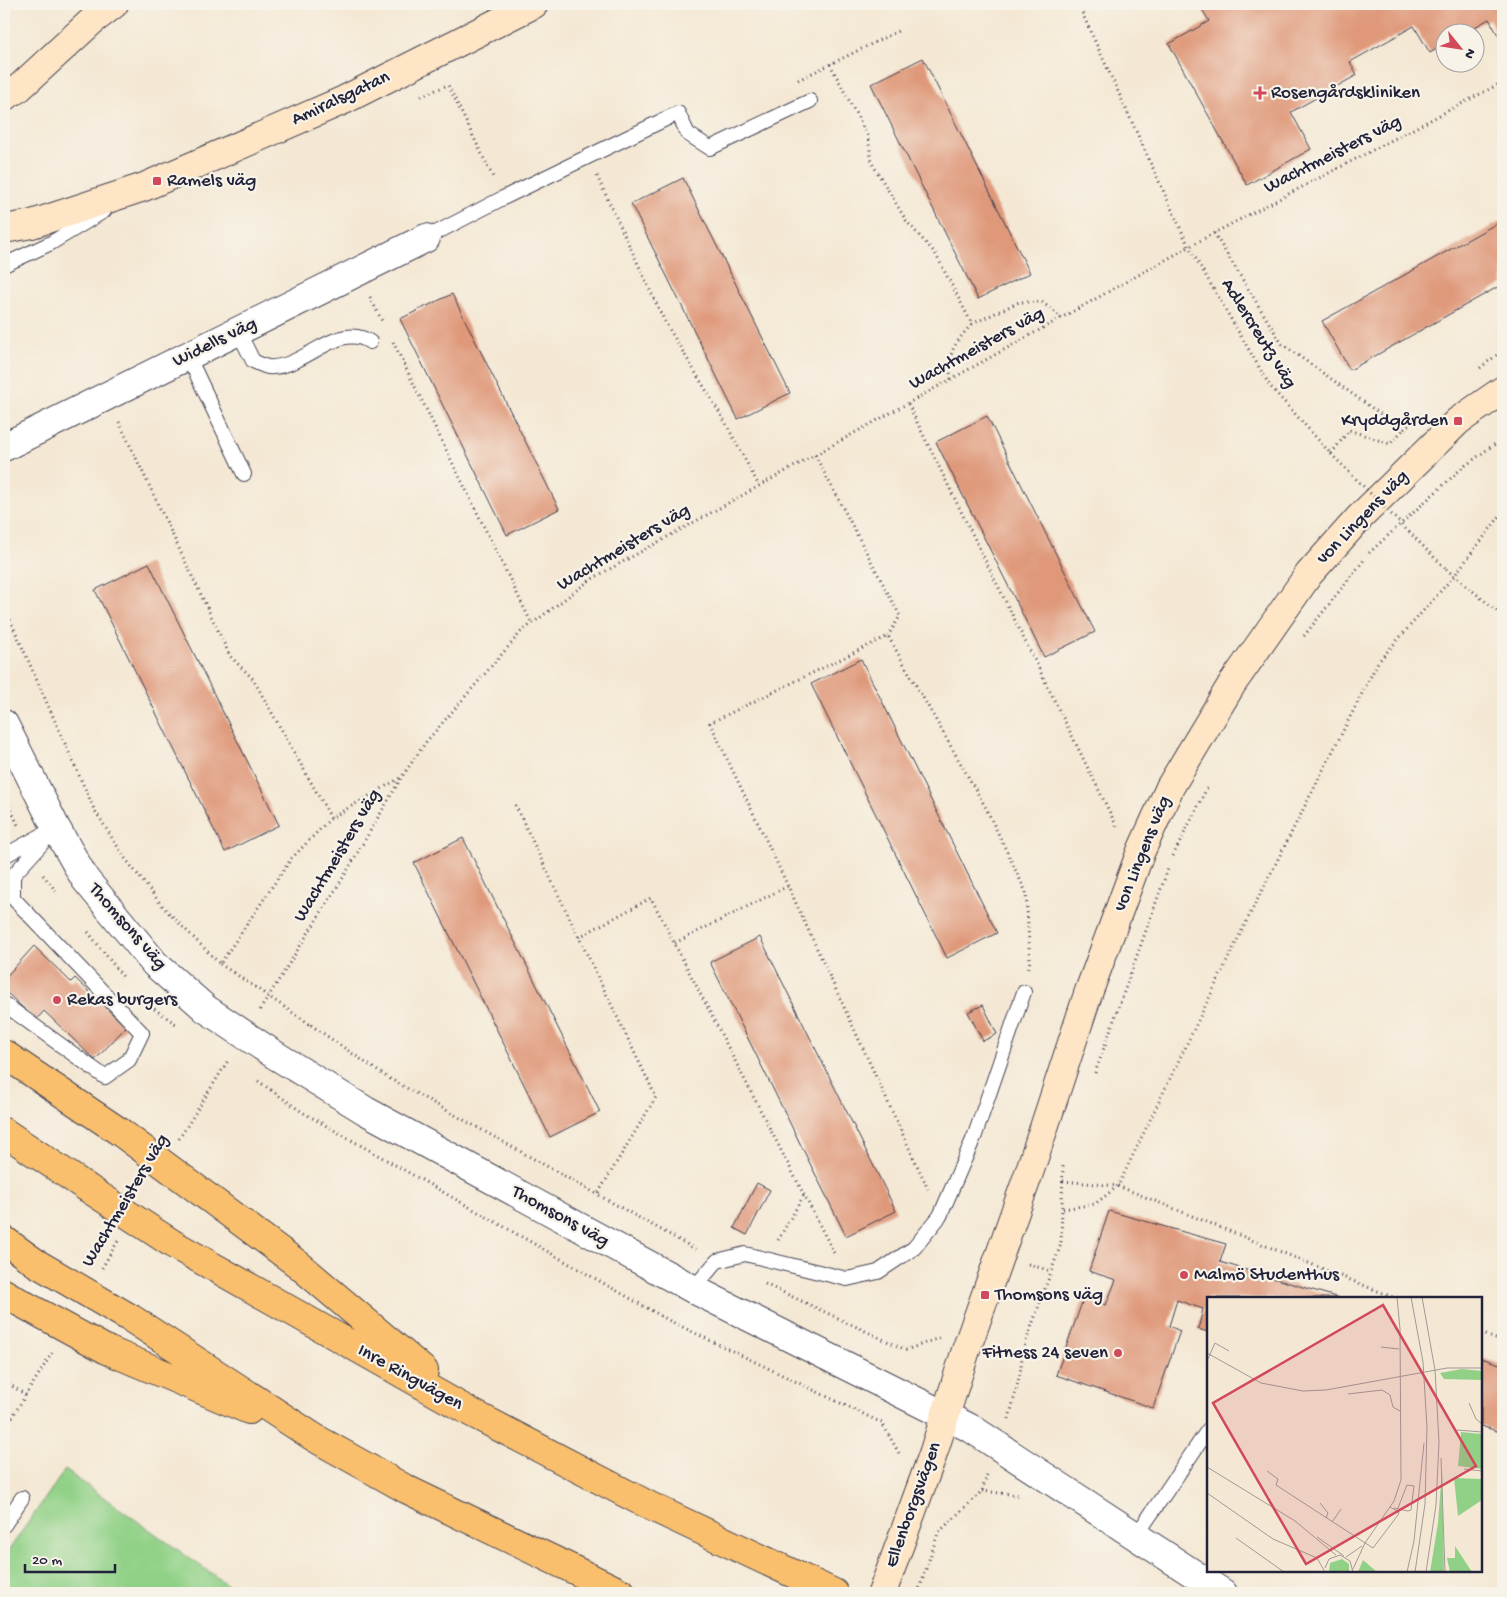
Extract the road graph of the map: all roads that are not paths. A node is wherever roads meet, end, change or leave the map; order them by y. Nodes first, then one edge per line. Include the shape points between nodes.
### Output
1 (114, 4) edge
2 (534, 4) edge
3 (4, 97) edge
4 (810, 100) dead end
5 (144, 187) junction
6 (4, 229) edge
7 (426, 238) joint
8 (4, 265) edge
9 (238, 331) junction
10 (370, 342) dead end
11 (188, 356) junction
12 (1503, 390) edge
13 (4, 447) edge
14 (244, 474) dead end
15 (4, 724) edge
16 (56, 828) junction
17 (4, 856) edge
18 (8, 881) edge
19 (1024, 992) road end
20 (4, 1004) edge
21 (4, 1054) edge
22 (4, 1132) edge
23 (4, 1240) edge
24 (693, 1289) junction
25 (12, 1298) edge
26 (472, 1413) junction
27 (946, 1416) junction
28 (1207, 1431) edge
29 (315, 1438) junction
30 (22, 1498) dead end
31 (4, 1525) edge
32 (1136, 1536) junction
33 (826, 1590) edge
34 (622, 1593) edge
35 (882, 1593) edge
36 (1223, 1593) edge

1 - 3 street via 19,88
2 - 5 street, Amiralsgatan via 344,100
4 - 7 lane via 710,148 688,134 678,114
5 - 6 street, Amiralsgatan via 32,224
5 - 8 lane, Amiralsgatan via 51,242
7 - 9 street, Widells väg
9 - 10 lane via 253,361 268,366 295,362 347,337 364,338
9 - 11 street, Widells väg
11 - 13 street, Widells väg
11 - 14 lane
12 - 27 street, von Lingens väg via 1458,421 1359,518 1309,574 1232,684 1170,787 1141,851 1089,991
15 - 16 street, Thomsons väg
16 - 17 lane
16 - 18 lane
16 - 24 street, Thomsons väg, bridge via 85,879 131,936 155,964 206,1010 366,1111
18 - 20 lane via 13,898 142,1033 129,1060 105,1076
19 - 24 lane via 975,1135 940,1216 914,1248 878,1272 848,1279 745,1254 717,1261
21 - 26 highway, bridge via 120,1132 299,1265
22 - 26 highway, Inre Ringvägen, bridge via 173,1244
23 - 29 highway, bridge
24 - 27 street, Thomsons väg
25 - 29 highway, bridge via 107,1350
26 - 33 highway, Inre Ringvägen via 650,1506
27 - 32 street, Thomsons väg via 989,1440
27 - 35 street, Ellenborgsvägen
28 - 32 lane
29 - 34 highway via 406,1489
30 - 31 lane
32 - 36 street, Thomsons väg

